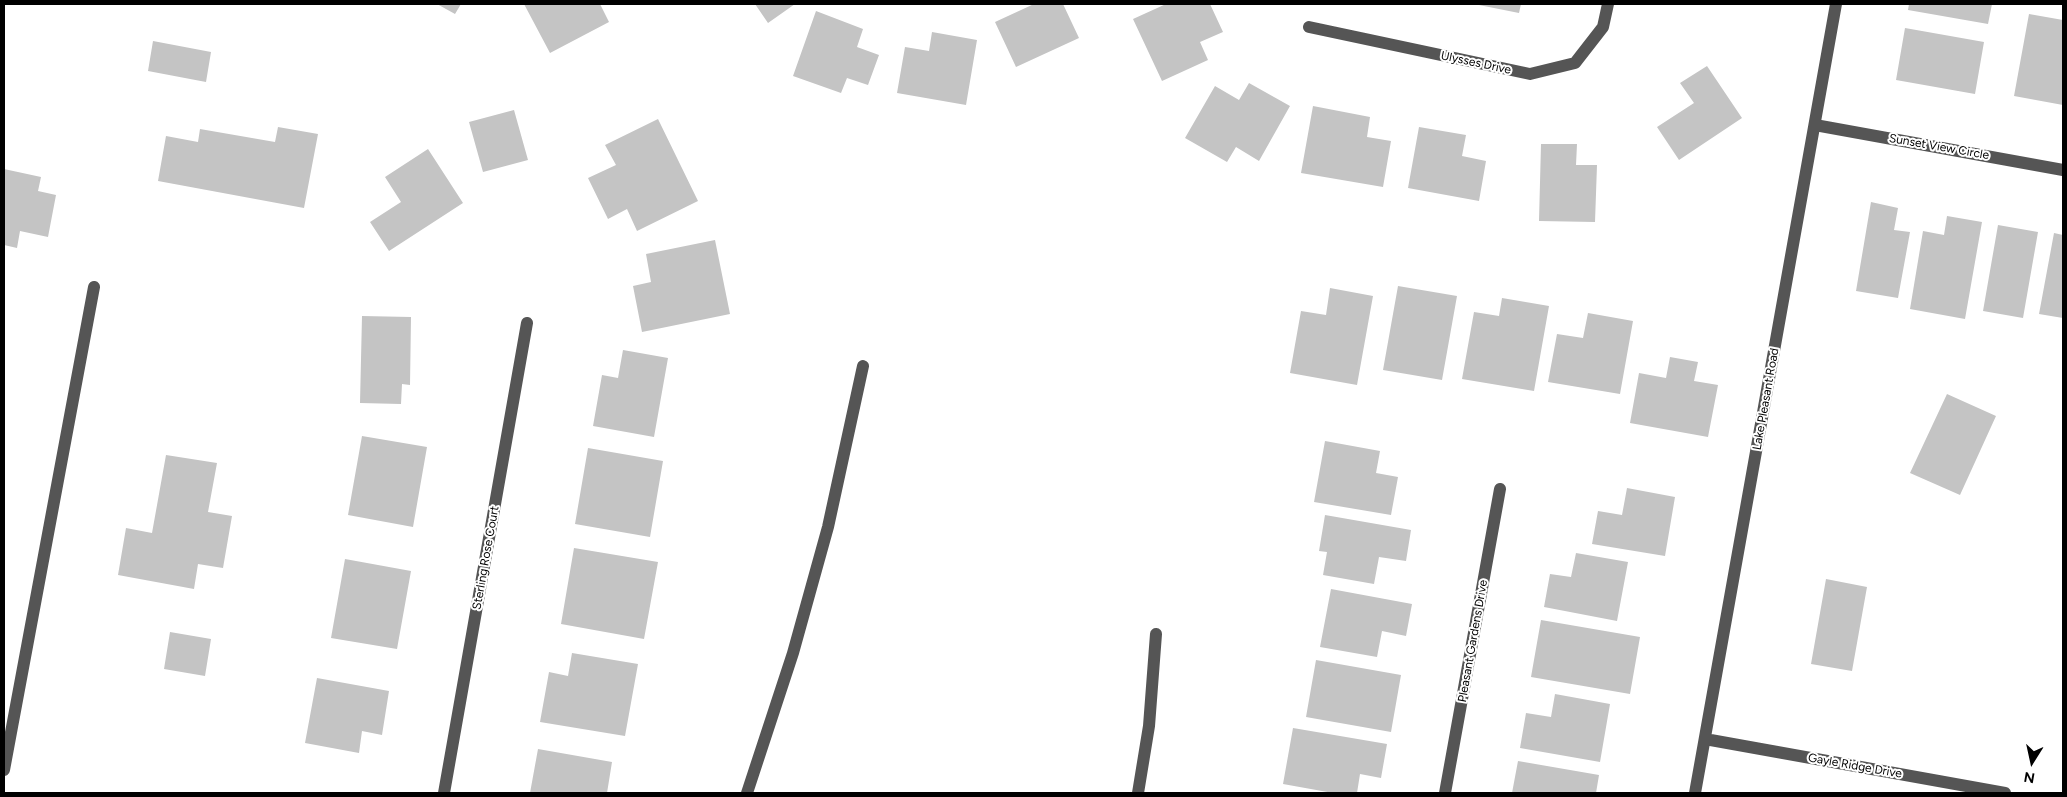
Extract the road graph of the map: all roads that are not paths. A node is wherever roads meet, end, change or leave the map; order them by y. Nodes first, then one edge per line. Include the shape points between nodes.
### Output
1 (1608, 4) edge
2 (1836, 4) edge
3 (1309, 27) dead end
4 (1814, 125) junction
5 (2063, 170) edge
6 (94, 287) dead end
7 (528, 323) dead end
8 (863, 366) dead end
9 (1500, 489) dead end
10 (1156, 634) dead end
11 (1705, 739) junction
12 (4, 770) edge
13 (444, 793) edge
14 (747, 793) edge
15 (1138, 793) edge
16 (1445, 793) edge
17 (1695, 793) edge
18 (2005, 793) edge

1 - 3 street, Ulysses Drive via 1603,27 1575,63 1530,74
2 - 4 street, Lake Pleasant Road
4 - 5 street, Sunset View Circle
4 - 11 street, Lake Pleasant Road
6 - 12 street
7 - 13 street, Sterling Rose Court
8 - 14 street via 828,528 793,653
9 - 16 street, Pleasant Gardens Drive
10 - 15 street via 1149,726
11 - 17 street, Lake Pleasant Road
11 - 18 street, Gayle Ridge Drive

